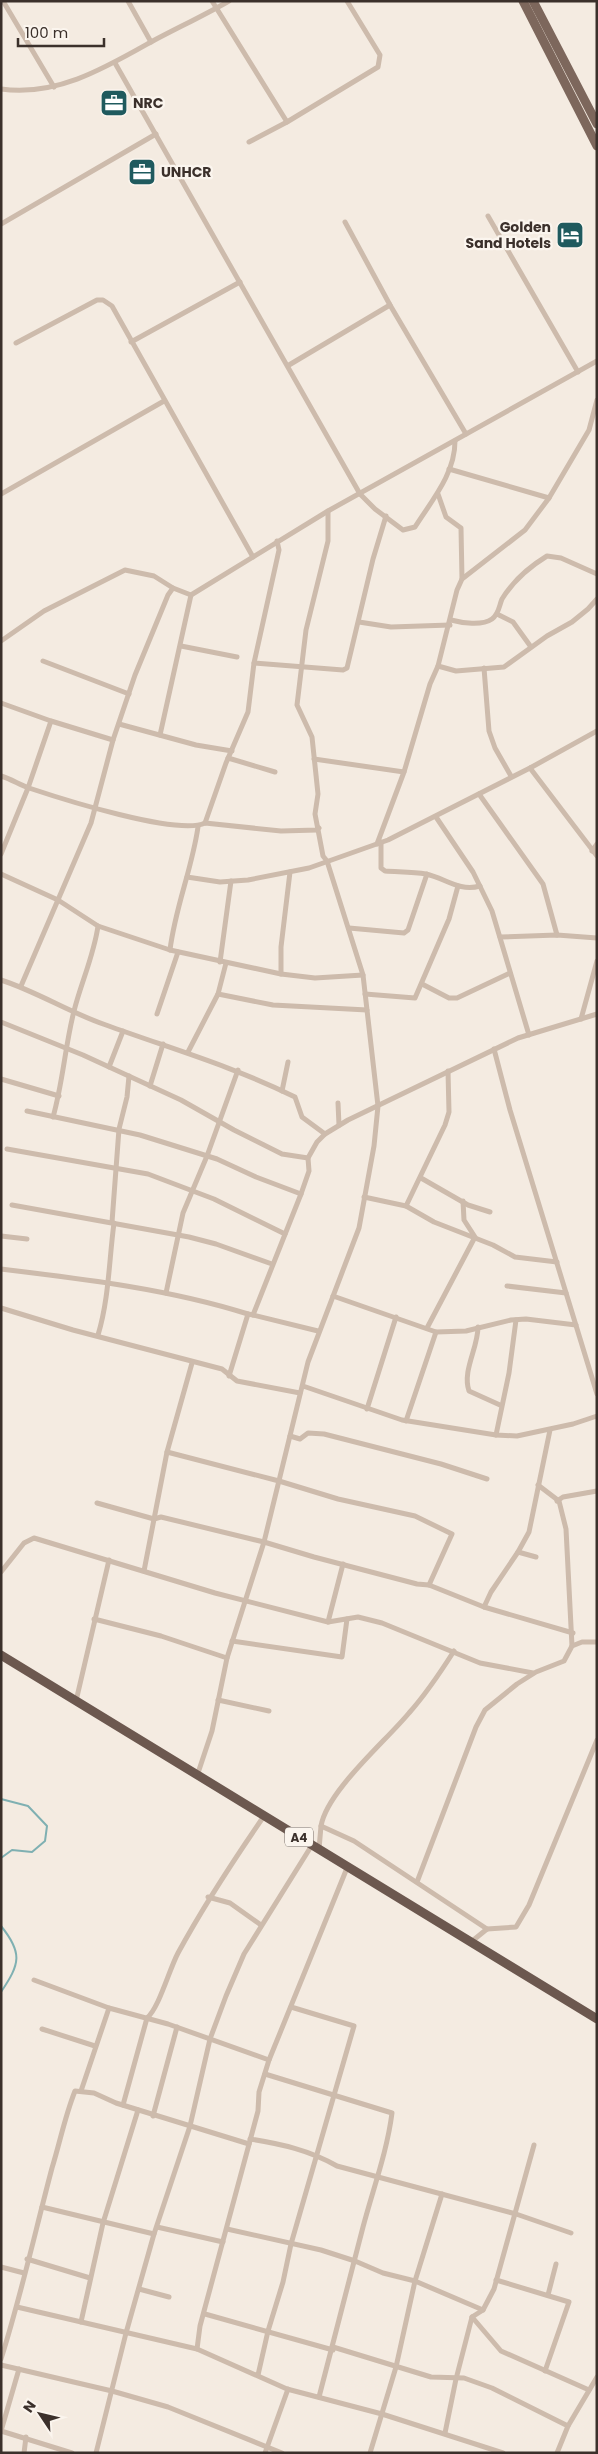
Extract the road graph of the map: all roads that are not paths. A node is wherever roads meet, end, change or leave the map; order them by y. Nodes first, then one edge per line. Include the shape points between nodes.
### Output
1 (3, 1) edge
2 (128, 1) edge
3 (212, 1) edge
4 (229, 1) edge
5 (347, 1) edge
6 (522, 1) edge
7 (533, 1) edge
8 (216, 8) junction
9 (151, 42) junction
10 (116, 63) junction
11 (54, 86) junction
12 (1, 89) edge
13 (287, 122) junction
14 (597, 124) edge
15 (156, 134) junction
16 (249, 142) dead end
17 (597, 146) edge
18 (488, 216) dead end
19 (345, 222) dead end
20 (1, 224) edge
21 (240, 282) junction
22 (390, 305) junction
23 (132, 342) junction
24 (16, 343) dead end
25 (597, 361) edge
26 (288, 364) junction
27 (578, 372) junction
28 (597, 400) edge
29 (164, 401) junction
30 (466, 434) junction
31 (454, 441) junction
32 (449, 469) junction
33 (1, 494) edge
34 (360, 494) junction
35 (438, 494) junction
36 (549, 498) junction
37 (328, 511) junction
38 (386, 516) junction
39 (277, 541) junction
40 (253, 557) junction
41 (597, 574) edge
42 (462, 579) junction
43 (173, 588) junction
44 (191, 595) junction
45 (597, 598) edge
46 (497, 614) junction
47 (359, 622) junction
48 (450, 622) junction
49 (1, 641) edge
50 (180, 646) junction
51 (531, 647) junction
52 (237, 657) dead end
53 (43, 661) dead end
54 (254, 663) junction
55 (438, 666) junction
56 (484, 668) junction
57 (300, 669) junction
58 (129, 694) junction
59 (1, 702) edge
60 (51, 721) junction
61 (119, 724) junction
62 (597, 731) edge
63 (160, 735) junction
64 (113, 740) junction
65 (232, 752) junction
66 (228, 758) junction
67 (314, 760) junction
68 (530, 768) junction
69 (275, 772) dead end
70 (404, 772) junction
71 (1, 776) edge
72 (511, 776) junction
73 (28, 788) junction
74 (479, 794) junction
75 (95, 809) junction
76 (436, 816) junction
77 (206, 823) junction
78 (198, 827) junction
79 (319, 828) junction
80 (4, 839) edge
81 (379, 843) junction
82 (597, 844) edge
83 (592, 851) junction
84 (1, 854) edge
85 (597, 856) edge
86 (327, 861) junction
87 (290, 872) junction
88 (1, 874) edge
89 (427, 874) junction
90 (187, 877) junction
91 (231, 882) junction
92 (458, 886) junction
93 (480, 886) junction
94 (58, 900) junction
95 (98, 926) junction
96 (349, 928) junction
97 (556, 935) junction
98 (500, 937) junction
99 (597, 938) edge
100 (170, 950) junction
101 (178, 952) junction
102 (597, 961) edge
103 (220, 962) junction
104 (226, 963) junction
105 (510, 973) junction
106 (281, 974) junction
107 (363, 975) junction
108 (1, 980) edge
109 (422, 984) junction
110 (21, 986) junction
111 (218, 994) junction
112 (365, 994) junction
113 (367, 1010) junction
114 (74, 1011) junction
115 (158, 1014) dead end
116 (597, 1014) edge
117 (581, 1019) junction
118 (1, 1022) edge
119 (124, 1031) junction
120 (529, 1035) junction
121 (163, 1044) junction
122 (65, 1048) junction
123 (494, 1049) junction
124 (188, 1052) junction
125 (288, 1062) dead end
126 (109, 1067) junction
127 (238, 1070) junction
128 (448, 1071) junction
129 (129, 1076) junction
130 (1, 1079) edge
131 (150, 1086) junction
132 (282, 1091) junction
133 (59, 1096) junction
134 (338, 1103) dead end
135 (378, 1106) junction
136 (27, 1110) dead end
137 (52, 1117) junction
138 (219, 1121) junction
139 (339, 1125) junction
140 (120, 1129) junction
141 (325, 1134) junction
142 (7, 1149) dead end
143 (207, 1156) junction
144 (308, 1158) junction
145 (116, 1169) junction
146 (421, 1178) junction
147 (192, 1191) junction
148 (301, 1194) junction
149 (364, 1198) junction
150 (463, 1201) junction
151 (12, 1205) dead end
152 (406, 1206) junction
153 (490, 1212) dead end
154 (113, 1223) junction
155 (285, 1234) junction
156 (1, 1236) edge
157 (178, 1236) junction
158 (475, 1237) junction
159 (27, 1239) dead end
160 (557, 1262) junction
161 (272, 1264) junction
162 (1, 1269) edge
163 (106, 1284) junction
164 (507, 1286) dead end
165 (166, 1293) junction
166 (566, 1293) junction
167 (333, 1296) junction
168 (1, 1308) edge
169 (251, 1314) junction
170 (396, 1317) junction
171 (516, 1320) junction
172 (576, 1325) junction
173 (478, 1327) junction
174 (427, 1328) junction
175 (318, 1331) junction
176 (436, 1332) junction
177 (98, 1335) junction
178 (192, 1363) junction
179 (229, 1376) junction
180 (302, 1386) junction
181 (300, 1393) junction
182 (597, 1394) edge
183 (500, 1406) junction
184 (367, 1408) junction
185 (597, 1416) edge
186 (406, 1421) junction
187 (550, 1430) junction
188 (496, 1435) junction
189 (290, 1436) junction
190 (167, 1452) junction
191 (486, 1479) dead end
192 (280, 1481) junction
193 (538, 1485) junction
194 (597, 1491) edge
195 (557, 1501) junction
196 (97, 1503) dead end
197 (154, 1519) junction
198 (264, 1542) junction
199 (518, 1552) junction
200 (536, 1557) dead end
201 (109, 1560) junction
202 (343, 1564) junction
203 (144, 1571) junction
204 (1, 1572) edge
205 (428, 1585) junction
206 (244, 1600) junction
207 (484, 1607) junction
208 (94, 1619) junction
209 (347, 1619) junction
210 (328, 1622) junction
211 (573, 1633) junction
212 (232, 1641) junction
213 (597, 1642) edge
214 (572, 1646) junction
215 (454, 1651) junction
216 (1, 1656) edge
217 (227, 1658) junction
218 (533, 1673) junction
219 (218, 1700) junction
220 (76, 1702) junction
221 (269, 1711) dead end
222 (597, 1740) edge
223 (197, 1776) junction
224 (264, 1816) junction
225 (321, 1826) junction
226 (316, 1847) junction
227 (347, 1868) junction
228 (417, 1882) junction
229 (208, 1897) junction
230 (261, 1925) junction
231 (487, 1928) junction
232 (470, 1942) junction
233 (34, 1980) dead end
234 (291, 2007) junction
235 (109, 2008) junction
236 (147, 2018) junction
237 (597, 2019) edge
238 (177, 2027) junction
239 (42, 2029) dead end
240 (210, 2040) junction
241 (95, 2046) junction
242 (269, 2060) junction
243 (266, 2074) junction
244 (81, 2091) junction
245 (336, 2094) junction
246 (123, 2105) junction
247 (138, 2110) junction
248 (153, 2116) junction
249 (190, 2126) junction
250 (250, 2142) junction
251 (534, 2145) dead end
252 (317, 2155) junction
253 (377, 2176) junction
254 (442, 2194) junction
255 (42, 2207) junction
256 (516, 2214) junction
257 (103, 2223) junction
258 (158, 2227) junction
259 (227, 2229) junction
260 (571, 2233) dead end
261 (154, 2234) junction
262 (224, 2242) junction
263 (291, 2244) junction
264 (27, 2259) junction
265 (354, 2260) junction
266 (556, 2264) dead end
267 (1, 2267) edge
268 (24, 2272) junction
269 (90, 2278) junction
270 (496, 2280) junction
271 (415, 2282) junction
272 (139, 2290) junction
273 (548, 2295) junction
274 (169, 2297) dead end
275 (17, 2307) junction
276 (483, 2310) junction
277 (205, 2314) junction
278 (472, 2317) junction
279 (81, 2322) junction
280 (268, 2331) junction
281 (126, 2333) junction
282 (333, 2349) junction
283 (197, 2350) junction
284 (1, 2359) edge
285 (1, 2365) edge
286 (396, 2366) junction
287 (19, 2369) junction
288 (545, 2371) junction
289 (258, 2375) junction
290 (597, 2377) edge
291 (456, 2379) junction
292 (288, 2389) junction
293 (112, 2390) junction
294 (589, 2390) junction
295 (319, 2397) junction
296 (382, 2414) junction
297 (568, 2426) junction
298 (446, 2433) junction
299 (26, 2437) junction
300 (266, 2450) edge
301 (24, 2453) edge
302 (72, 2453) edge
303 (96, 2453) edge
304 (282, 2453) edge
305 (370, 2453) edge
306 (503, 2453) edge
307 (557, 2453) edge

1 - 11 street
2 - 9 street
3 - 8 street
4 - 8 street
5 - 13 street via 380,54 378,67
6 - 17 main road
7 - 14 main road
8 - 9 street
8 - 13 street
9 - 10 street
10 - 11 street
10 - 15 street
11 - 12 street via 22,92
13 - 16 street
15 - 20 street
15 - 21 street
18 - 27 street
19 - 22 street
21 - 23 street
21 - 26 street
22 - 26 street
22 - 30 street
23 - 24 street via 112,306 97,300
23 - 29 street
25 - 27 street
26 - 34 street
27 - 30 street
28 - 36 street via 589,430
29 - 33 street
29 - 40 street
30 - 31 street
31 - 32 street via 455,455
31 - 34 street
32 - 35 street
32 - 36 street
34 - 37 street
34 - 38 street via 375,510
35 - 38 street via 415,527 403,530
35 - 42 street via 446,517 460,528
36 - 42 street via 524,530
37 - 39 street
37 - 57 street via 328,541
38 - 47 street
39 - 40 street
39 - 54 street via 276,568
40 - 44 street
41 - 46 street via 561,558 546,556 516,580 503,598
42 - 48 street
43 - 44 street
43 - 49 street via 154,576 125,570 44,611
43 - 58 street via 152,632
44 - 50 street
45 - 51 street via 572,622
46 - 48 street via 491,620 464,624
46 - 51 street via 512,622
47 - 48 street via 391,627
47 - 57 street via 347,668
48 - 55 street
50 - 52 street
50 - 63 street
51 - 56 street via 504,667
53 - 58 street
54 - 57 street
54 - 65 street via 248,712
55 - 56 street via 456,672
55 - 70 street
56 - 72 street via 489,731 494,748
57 - 67 street via 297,705 312,737
58 - 61 street
59 - 60 street
60 - 64 street
60 - 73 street
61 - 63 street
61 - 64 street
62 - 68 street
63 - 65 street
64 - 75 street
65 - 66 street
66 - 69 street
66 - 77 street
67 - 70 street
67 - 79 street via 318,794 315,814
68 - 72 street
68 - 83 street
70 - 81 street
71 - 73 street
72 - 74 street
73 - 75 street
73 - 80 street
74 - 76 street
74 - 97 street via 543,884
75 - 78 street
75 - 94 street
76 - 81 street
76 - 93 street
77 - 78 street
77 - 79 street via 281,831
78 - 90 street
79 - 86 street via 323,856
80 - 84 street
81 - 86 street
81 - 89 street via 381,868
82 - 83 street
83 - 85 street
86 - 87 street
86 - 96 street
87 - 91 street
87 - 106 street
88 - 94 street
89 - 92 street
89 - 96 street via 408,930 404,933
90 - 91 street
90 - 100 street via 172,929
91 - 103 street
92 - 93 street via 471,889
92 - 109 street via 449,919
93 - 98 street
94 - 95 street
94 - 110 street
95 - 100 street
95 - 114 street
96 - 107 street
97 - 98 street
97 - 99 street
98 - 105 street
100 - 101 street
101 - 103 street
101 - 115 street
102 - 117 street
103 - 104 street
104 - 106 street
104 - 111 street
105 - 109 street via 457,998 449,998
105 - 120 street
106 - 107 street via 315,978
107 - 112 street
108 - 110 street
109 - 112 street via 415,998
110 - 114 street
111 - 113 street via 273,1006
111 - 124 street
112 - 113 street
113 - 135 street
114 - 119 street
114 - 122 street
116 - 117 street
117 - 120 street
118 - 122 street
119 - 121 street
119 - 126 street
120 - 123 street
121 - 124 street
121 - 131 street
122 - 126 street
122 - 133 street
123 - 128 street
123 - 160 street
124 - 127 street
125 - 132 street
126 - 129 street
127 - 132 street
127 - 138 street
128 - 135 street
128 - 146 street via 449,1112
129 - 131 street
129 - 140 street
130 - 133 street
131 - 138 street
132 - 141 street via 295,1097 302,1117
133 - 137 street
134 - 139 street
135 - 139 street
135 - 149 street
136 - 137 street
137 - 140 street
138 - 143 street
138 - 144 street via 282,1154
139 - 141 street
140 - 143 street
140 - 145 street
141 - 144 street
142 - 145 street
143 - 147 street
143 - 148 street
144 - 148 street via 309,1171
145 - 147 street via 148,1174
145 - 154 street
146 - 150 street
146 - 152 street
147 - 155 street
147 - 157 street
148 - 155 street
149 - 152 street
149 - 167 street via 359,1228
150 - 153 street
150 - 158 street via 464,1220
151 - 154 street
152 - 158 street via 434,1222
154 - 157 street
154 - 163 street
155 - 161 street
156 - 159 street
157 - 161 street via 216,1244
157 - 165 street
158 - 160 street via 515,1257
158 - 174 street
160 - 166 street
161 - 169 street
162 - 163 street
163 - 165 street
163 - 177 street via 105,1311
164 - 166 street
165 - 169 street
166 - 172 street
167 - 170 street
167 - 175 street
168 - 177 street
169 - 175 street
169 - 179 street
170 - 174 street
170 - 184 street
171 - 172 street
171 - 173 street
171 - 183 street via 511,1364
172 - 182 street
173 - 176 street
173 - 183 street via 478,1341 468,1369 469,1391
174 - 176 street
175 - 180 street
176 - 186 street
177 - 178 street
178 - 179 street via 222,1369
178 - 190 street
179 - 181 street via 237,1381
180 - 181 street
180 - 184 street
181 - 189 street
183 - 188 street
184 - 186 street
185 - 187 street
186 - 188 street
187 - 188 street via 517,1436
187 - 193 street
189 - 191 street via 300,1439 308,1433 324,1434
189 - 192 street
190 - 192 street
190 - 197 street
192 - 198 street
192 - 205 street via 338,1499 415,1516 451,1533
193 - 195 street
193 - 199 street via 529,1532
194 - 195 street
195 - 211 street via 566,1529
196 - 197 street
197 - 198 street via 161,1517
197 - 203 street
198 - 202 street
198 - 206 street
199 - 200 street
199 - 207 street
201 - 203 street
201 - 204 street via 34,1538 24,1543
201 - 208 street
202 - 205 street
202 - 210 street
203 - 206 street
205 - 207 street
206 - 210 street
206 - 212 street
207 - 211 street
208 - 217 street
208 - 220 street
209 - 210 street
209 - 212 street via 342,1657
209 - 215 street via 358,1617 382,1623
211 - 214 street
212 - 217 street
213 - 214 street
214 - 218 street via 564,1661
215 - 218 street via 480,1663
215 - 225 street via 409,1714 349,1779 323,1814
216 - 220 highway, A4
217 - 219 street
218 - 228 street via 485,1710
219 - 221 street
219 - 223 street
220 - 223 highway, A4
222 - 231 street via 529,1905 516,1928
223 - 224 highway, A4
224 - 226 highway, A4
224 - 229 street
225 - 226 street
225 - 228 street via 354,1841
226 - 227 highway, A4
226 - 230 street
227 - 232 highway, A4
227 - 234 street
228 - 231 street
229 - 230 street via 230,1903
229 - 236 street via 166,1977 153,2013
230 - 240 street via 244,1954
231 - 232 street
232 - 237 highway, A4
233 - 235 street
234 - 242 street
234 - 245 street via 354,2026
235 - 236 street
235 - 241 street
236 - 238 street
236 - 246 street
238 - 240 street
238 - 248 street
239 - 241 street
240 - 242 street
240 - 249 street
241 - 244 street
242 - 243 street
243 - 245 street
243 - 250 street via 259,2092
244 - 246 street
244 - 255 street via 75,2091 65,2116
245 - 252 street
245 - 253 street via 392,2113
246 - 247 street
247 - 248 street
247 - 257 street
248 - 249 street
249 - 250 street
249 - 258 street
250 - 252 street via 279,2143
250 - 259 street
251 - 256 street
252 - 253 street via 337,2166
252 - 263 street
253 - 254 street
253 - 265 street
254 - 256 street
254 - 271 street
255 - 257 street
255 - 264 street
256 - 260 street
256 - 270 street
257 - 261 street
257 - 269 street
258 - 261 street
258 - 262 street
259 - 262 street
259 - 263 street
261 - 272 street
262 - 277 street
263 - 265 street
263 - 280 street
264 - 268 street
264 - 269 street
265 - 271 street via 383,2274
265 - 282 street
266 - 273 street
267 - 268 street
268 - 275 street
269 - 279 street
270 - 273 street
270 - 276 street
271 - 276 street
271 - 286 street
272 - 274 street
272 - 281 street
273 - 288 street via 569,2302
275 - 279 street
275 - 284 street
276 - 278 street
277 - 280 street
277 - 283 street
278 - 288 street via 500,2351
278 - 291 street
279 - 281 street
280 - 282 street
280 - 289 street
281 - 283 street
281 - 293 street
282 - 286 street
282 - 295 street
283 - 289 street
285 - 287 street
286 - 291 street via 431,2377
286 - 296 street
287 - 293 street
287 - 299 street via 2,2431
288 - 294 street
289 - 292 street
290 - 294 street
291 - 297 street via 464,2378 492,2388
291 - 298 street
292 - 295 street
292 - 300 street
293 - 300 street via 168,2407
293 - 303 street
294 - 297 street
295 - 296 street
296 - 298 street
296 - 305 street
297 - 307 street
298 - 306 street
299 - 301 street
299 - 302 street
300 - 304 street

